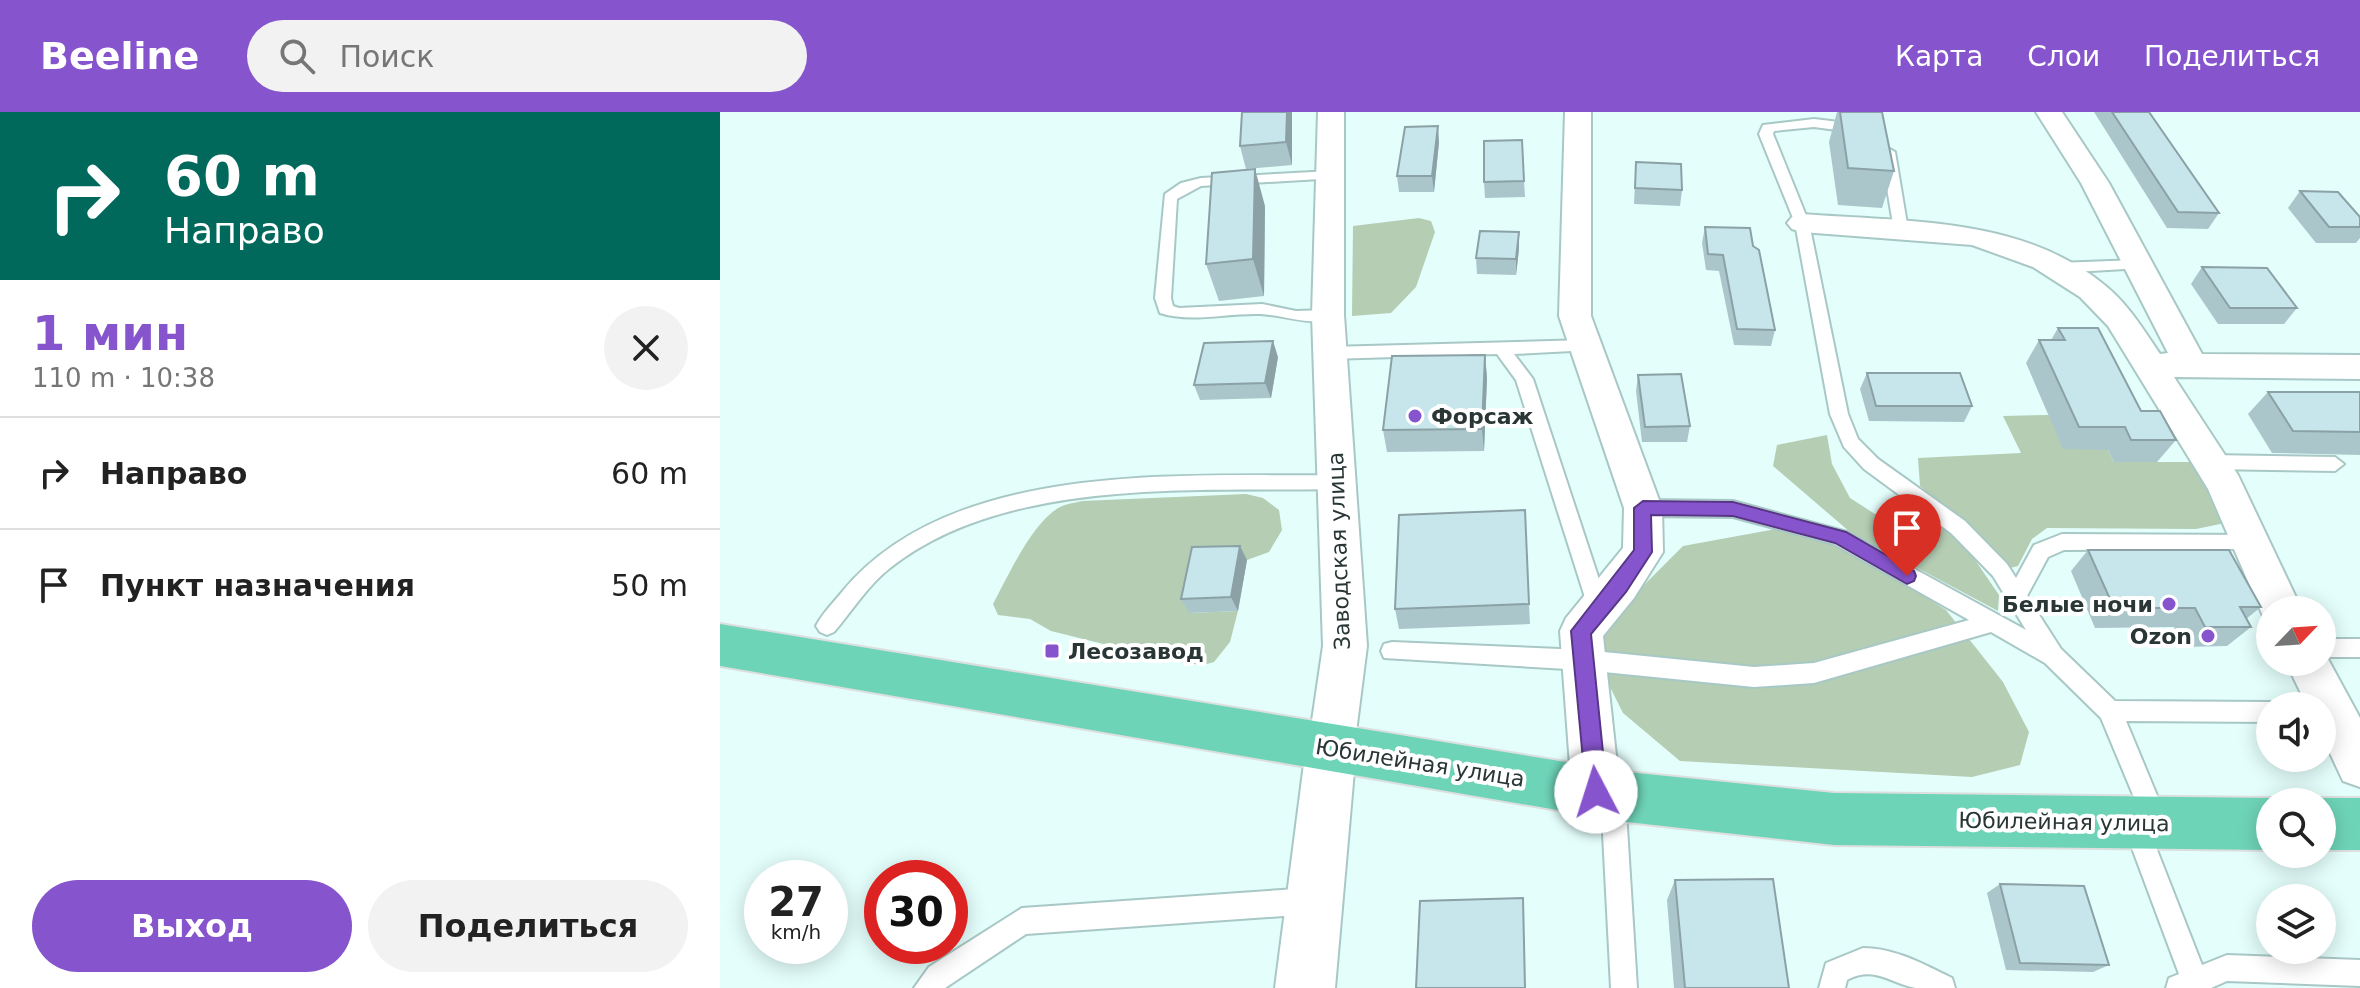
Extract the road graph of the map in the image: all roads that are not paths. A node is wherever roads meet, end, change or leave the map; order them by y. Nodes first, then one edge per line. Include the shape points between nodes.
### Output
1 (1331, 112) edge
2 (1578, 112) edge
3 (1763, 112) edge
4 (2049, 112) edge
5 (1767, 131) junction
6 (1332, 175) junction
7 (1802, 223) junction
8 (1901, 230) junction
9 (2137, 265) junction
10 (2057, 268) junction
11 (1328, 315) junction
12 (1586, 346) junction
13 (1501, 348) junction
14 (1329, 353) junction
15 (2151, 365) junction
16 (2191, 365) junction
17 (2360, 367) edge
18 (2209, 462) junction
19 (2335, 464) dead end
20 (1336, 482) junction
21 (1643, 508) junction
22 (2249, 541) junction
23 (2016, 596) junction
24 (2275, 596) edge
25 (1599, 610) junction
26 (1992, 623) junction
27 (827, 626) dead end
28 (720, 645) edge
29 (2336, 648) edge
30 (2360, 648) edge
31 (1392, 651) dead end
32 (2053, 656) junction
33 (1584, 660) junction
34 (2110, 711) junction
35 (2256, 712) edge
36 (2336, 725) edge
37 (1331, 748) junction
38 (2360, 765) edge
39 (1605, 794) junction
40 (2146, 823) junction
41 (2256, 824) edge
42 (2336, 824) edge
43 (2360, 824) edge
44 (1315, 900) junction
45 (2360, 973) edge
46 (2187, 985) edge
47 (927, 988) edge
48 (1305, 988) edge
49 (1624, 988) edge
50 (1832, 988) edge
51 (1942, 988) edge

1 - 6 street, Заводская улица
2 - 12 street via 1575,316
3 - 5 lane
4 - 9 street via 2095,183
5 - 7 lane
5 - 8 lane via 1781,124 1837,124 1886,143
6 - 11 street, Заводская улица
6 - 11 lane via 1201,182 1170,197 1163,298 1166,309 1178,313 1262,309
7 - 8 street
7 - 23 lane via 1839,414 1850,442 1871,464 1958,527 2000,570
8 - 10 street via 1976,236
9 - 10 lane
9 - 16 street
10 - 15 street via 2091,290 2120,319
11 - 14 street, Заводская улица
12 - 13 lane
12 - 21 street
13 - 14 lane
13 - 25 lane via 1524,379
14 - 20 street, Заводская улица
15 - 16 street
15 - 18 street
16 - 17 street
18 - 19 lane
18 - 22 street
20 - 27 lane via 1125,487 992,509 937,529 883,563
20 - 37 street, Заводская улица via 1345,646
21 - 25 street via 1643,552
21 - 26 lane via 1733,509 1840,538
22 - 23 lane via 2062,542 2041,551
22 - 24 street
23 - 32 lane
25 - 33 street via 1581,631
26 - 32 lane
26 - 33 lane via 1814,673 1754,677
28 - 37 main road, Юбилейная улица
29 - 30 lane
31 - 33 lane
32 - 34 lane
33 - 39 street
34 - 35 lane
34 - 40 lane
36 - 38 street
37 - 39 main road, Юбилейная улица
37 - 44 street, Заводская улица
39 - 40 main road, Юбилейная улица via 1834,819
39 - 49 lane via 1613,834
40 - 41 main road, Юбилейная улица
40 - 46 lane
42 - 43 main road
44 - 47 lane via 1022,921
44 - 48 street, Заводская улица
45 - 46 lane via 2227,968
50 - 51 lane via 1835,972 1848,963 1868,960 1891,963

